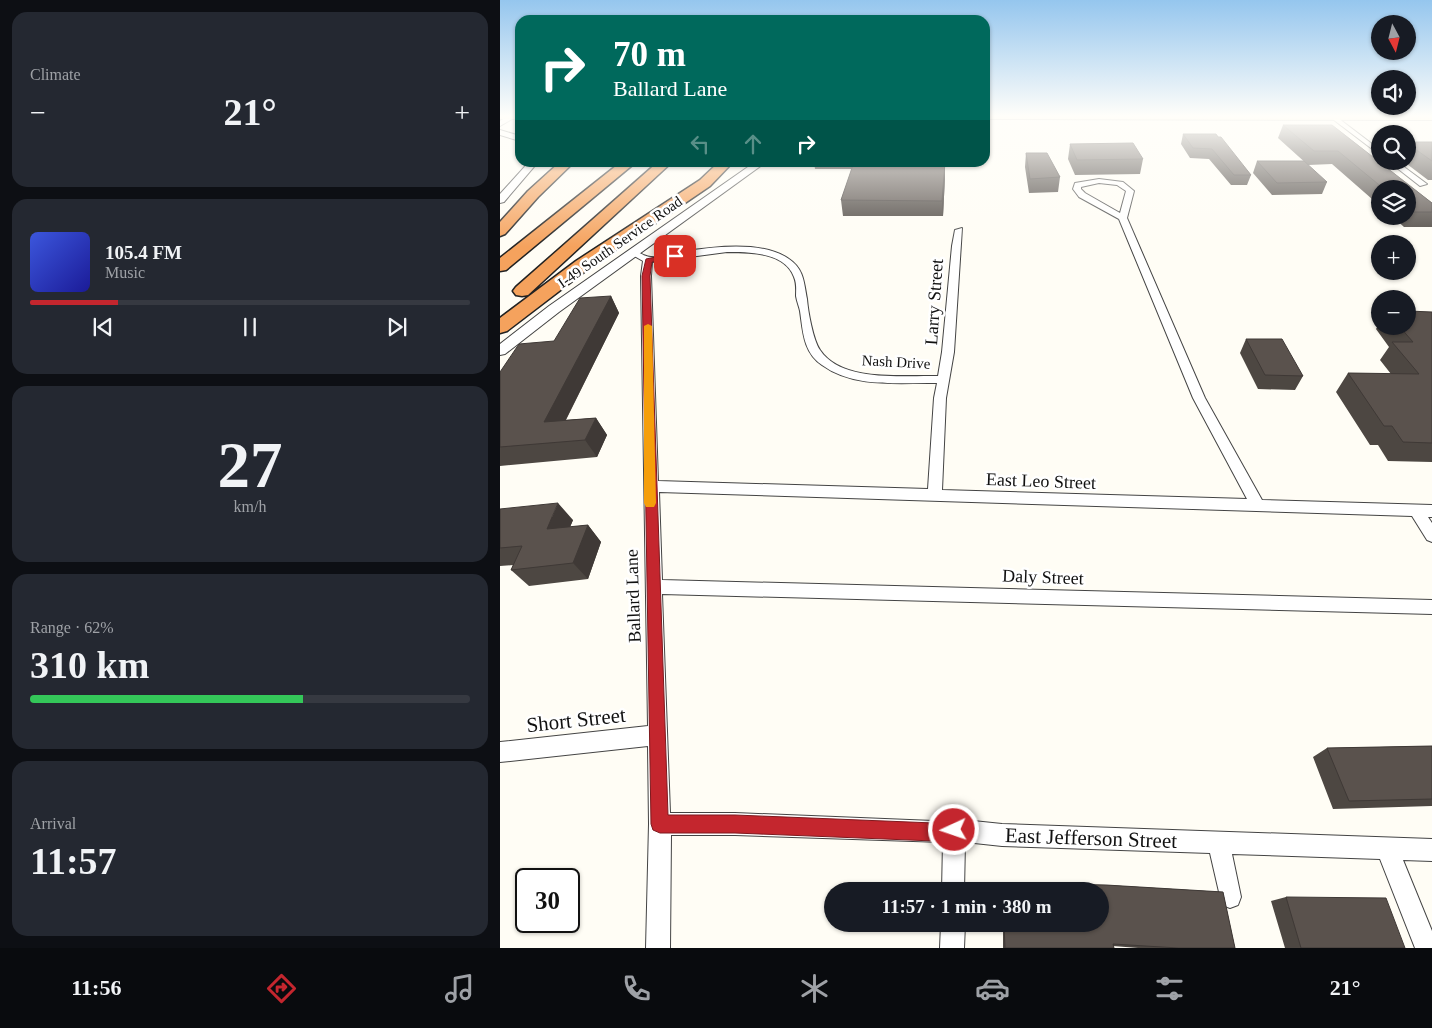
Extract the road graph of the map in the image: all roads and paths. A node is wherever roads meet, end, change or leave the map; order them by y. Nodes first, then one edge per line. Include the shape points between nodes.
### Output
1 (530, 167) edge
2 (563, 167) edge
3 (624, 167) edge
4 (660, 167) edge
5 (723, 167) edge
6 (755, 167) edge
7 (1404, 170) edge
8 (1423, 184) dead end
9 (500, 200) edge
10 (1123, 218) junction
11 (959, 230) dead end
12 (500, 231) edge
13 (633, 253) junction
14 (648, 260) junction
15 (500, 266) edge
16 (500, 311) edge
17 (500, 326) edge
18 (500, 351) edge
19 (942, 380) junction
20 (650, 486) junction
21 (935, 496) junction
22 (1258, 506) junction
23 (1416, 510) junction
24 (1432, 511) edge
25 (1432, 536) edge
26 (653, 587) junction
27 (1432, 607) edge
28 (657, 735) junction
29 (500, 752) edge
30 (660, 824) junction
31 (954, 830) junction
32 (1219, 843) junction
33 (1387, 848) junction
34 (1432, 850) edge
35 (953, 882) edge
36 (1230, 897) dead end
37 (953, 932) edge
38 (658, 948) edge
39 (952, 948) edge
40 (1427, 948) edge

1 - 9 street
2 - 12 highway
3 - 15 highway
4 - 16 highway
5 - 17 highway via 706,183 582,265
6 - 13 street, I-49 South Service Road
7 - 8 street
10 - 10 street via 1082,194 1077,189 1078,185 1099,181 1126,185 1130,196
10 - 22 street via 1198,398
11 - 19 street, Larry Street via 948,352
13 - 14 street
13 - 18 street, I-49 South Service Road
14 - 19 street, Nash Drive via 724,249 752,250 776,256 792,266 802,286 811,348 818,357 857,376
14 - 20 street, Ballard Lane
19 - 21 street, Larry Street
20 - 21 street, East Leo Street
20 - 26 street, Ballard Lane
21 - 22 street, East Leo Street
22 - 23 street, East Leo Street
23 - 24 street, East Leo Street
23 - 25 street
26 - 27 street, Daly Street
26 - 28 street, Ballard Lane
28 - 29 street, Short Street
28 - 30 street, Ballard Lane
30 - 31 street, East Jefferson Street
30 - 38 street, Ballard Lane
31 - 32 street, East Jefferson Street
31 - 35 street
32 - 33 street, East Jefferson Street
32 - 36 street
33 - 34 street, East Jefferson Street
33 - 40 street
37 - 39 street

